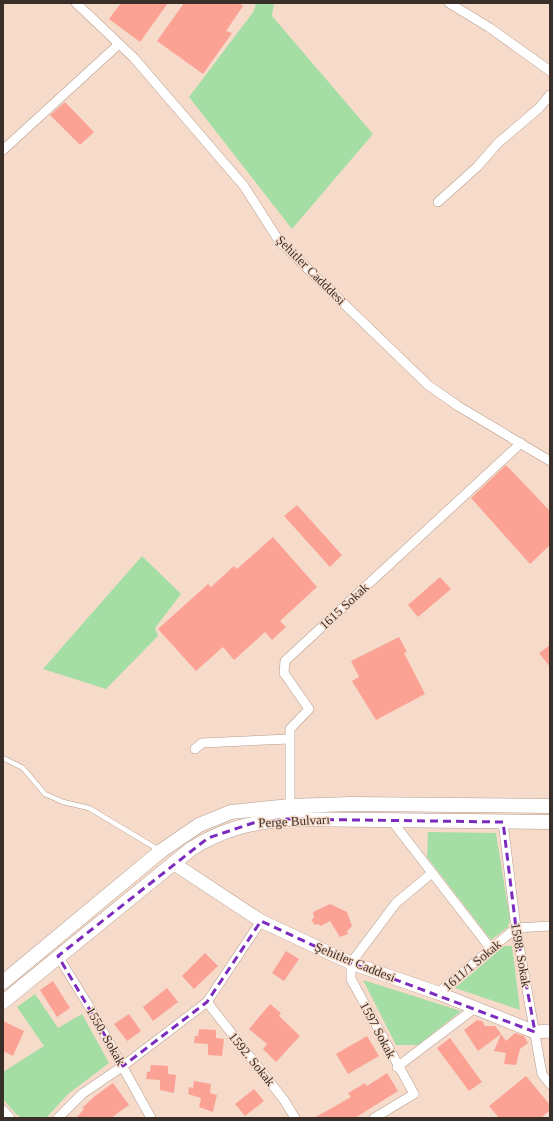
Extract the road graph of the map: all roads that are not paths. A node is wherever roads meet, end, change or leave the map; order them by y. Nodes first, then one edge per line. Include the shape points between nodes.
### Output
1 (76, 3) edge
2 (449, 3) edge
3 (119, 44) junction
4 (550, 71) edge
5 (550, 95) edge
6 (3, 150) edge
7 (438, 202) dead end
8 (521, 443) junction
9 (550, 461) edge
10 (289, 739) junction
11 (195, 749) dead end
12 (3, 758) edge
13 (290, 806) junction
14 (550, 806) edge
15 (392, 821) junction
16 (503, 822) junction
17 (550, 822) edge
18 (161, 850) junction
19 (173, 863) junction
20 (432, 873) junction
21 (261, 921) junction
22 (550, 926) edge
23 (516, 928) junction
24 (491, 949) junction
25 (58, 956) junction
26 (351, 963) junction
27 (3, 982) edge
28 (438, 993) junction
29 (3, 1002) edge
30 (206, 1002) junction
31 (475, 1008) junction
32 (550, 1031) edge
33 (535, 1032) junction
34 (123, 1066) junction
35 (398, 1067) junction
36 (550, 1084) edge
37 (3, 1110) edge
38 (10, 1118) edge
39 (58, 1118) edge
40 (151, 1118) edge
41 (295, 1118) edge
42 (374, 1118) edge

1 - 3 street, Şehitler Cadddesi
2 - 4 street via 490,28
3 - 6 street
3 - 8 street, Şehitler Cadddesi via 134,58 244,186 280,241 428,385
5 - 7 street
8 - 9 street, Şehitler Cadddesi
8 - 10 street, 1615 Sokak via 285,661 284,673 309,709 290,729
10 - 11 street via 202,743
10 - 13 street, 1615 Sokak
12 - 18 lane via 23,768 45,794 63,802 89,808
13 - 14 main road, Perge Bulvarı
13 - 18 main road, Perge Bulvarı via 231,812 199,825
15 - 16 main road, Perge Bulvarı
15 - 19 main road, Perge Bulvarı via 287,819 253,823 231,828 208,838
15 - 20 street
16 - 17 main road, Perge Bulvarı
16 - 23 street, 1598. Sokak
18 - 27 main road, Perge Bulvarı
19 - 21 street, Şehitler Caddesi
19 - 25 main road, Perge Bulvarı
20 - 24 street
20 - 26 street via 396,904
21 - 26 street, Şehitler Caddesi
21 - 30 street
22 - 23 street
23 - 24 street, 1611/1 Sokak
23 - 33 street, 1598. Sokak
24 - 28 street, 1611/1 Sokak
25 - 29 main road, Perge Bulvarı
25 - 34 street, 1550. Sokak
26 - 28 street, Şehitler Caddesi
26 - 35 street, 1597 Sokak via 351,979
28 - 31 street, Şehitler Caddesi
30 - 34 street
30 - 41 street, 1592. Sokak via 284,1100
31 - 33 street, Şehitler Caddesi
31 - 35 street
32 - 33 street, Şehitler Caddesi
33 - 36 street, 1598. Sokak via 542,1074
34 - 39 street via 82,1094
34 - 40 street, 1550. Sokak
35 - 42 street, 1597 Sokak via 414,1094
37 - 38 street

